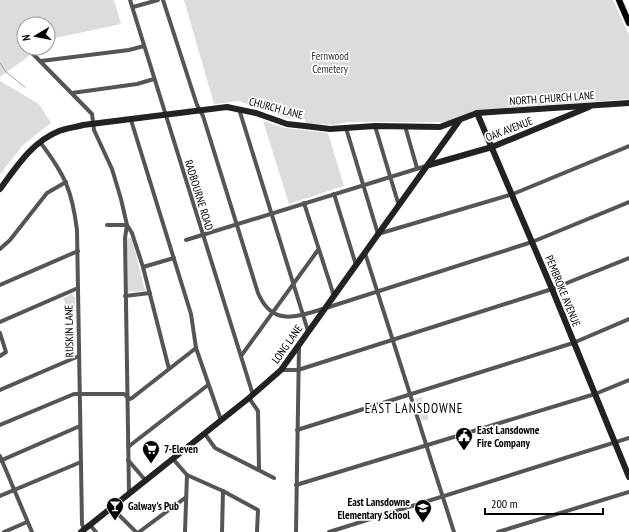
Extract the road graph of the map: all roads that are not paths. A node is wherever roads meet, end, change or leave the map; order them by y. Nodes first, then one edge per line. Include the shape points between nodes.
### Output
1 (130, 0) edge
2 (158, 0) edge
3 (163, 0) edge
4 (619, 0) edge
5 (132, 7) junction
6 (627, 12) edge
7 (629, 23) edge
8 (144, 46) junction
9 (35, 56) edge
10 (41, 61) junction
11 (154, 79) junction
12 (72, 93) junction
13 (629, 103) edge
14 (594, 105) junction
15 (239, 109) junction
16 (200, 111) junction
17 (477, 113) junction
18 (165, 115) junction
19 (131, 120) junction
20 (460, 120) junction
21 (93, 124) junction
22 (375, 126) junction
23 (405, 126) junction
24 (346, 128) junction
25 (40, 142) junction
26 (629, 146) edge
27 (492, 147) junction
28 (429, 165) junction
29 (417, 168) junction
30 (390, 176) junction
31 (66, 182) junction
32 (363, 184) junction
33 (0, 189) edge
34 (334, 194) junction
35 (513, 194) junction
36 (629, 202) edge
37 (304, 203) junction
38 (400, 206) junction
39 (271, 214) junction
40 (237, 224) junction
41 (107, 225) dead end
42 (127, 225) junction
43 (378, 234) junction
44 (202, 235) junction
45 (186, 240) dead end
46 (532, 242) junction
47 (0, 249) edge
48 (318, 250) junction
49 (78, 251) junction
50 (365, 253) junction
51 (174, 258) junction
52 (629, 258) edge
53 (356, 265) junction
54 (143, 267) junction
55 (0, 285) edge
56 (293, 285) junction
57 (78, 288) junction
58 (552, 289) junction
59 (377, 292) junction
60 (150, 294) junction
61 (125, 296) junction
62 (334, 296) junction
63 (326, 308) junction
64 (273, 313) junction
65 (303, 314) junction
66 (629, 319) edge
67 (0, 322) edge
68 (308, 331) junction
69 (0, 333) edge
70 (393, 340) junction
71 (573, 343) junction
72 (299, 345) junction
73 (196, 348) junction
74 (0, 356) edge
75 (79, 356) junction
76 (241, 356) junction
77 (169, 369) junction
78 (281, 370) junction
79 (298, 370) junction
80 (629, 380) edge
81 (208, 385) junction
82 (0, 390) edge
83 (80, 394) junction
84 (595, 394) junction
85 (410, 395) junction
86 (128, 397) junction
87 (251, 397) junction
88 (221, 420) junction
89 (0, 426) edge
90 (80, 426) junction
91 (297, 430) junction
92 (205, 434) junction
93 (629, 438) edge
94 (615, 443) junction
95 (426, 446) junction
96 (128, 448) junction
97 (1, 459) edge
98 (173, 459) junction
99 (128, 460) junction
100 (81, 462) junction
101 (259, 469) junction
102 (188, 475) junction
103 (629, 477) edge
104 (274, 478) dead end
105 (146, 481) junction
106 (296, 485) junction
107 (13, 490) junction
108 (223, 491) junction
109 (629, 492) edge
110 (129, 495) junction
111 (0, 496) edge
112 (443, 497) junction
113 (185, 498) junction
114 (112, 508) junction
115 (27, 522) junction
116 (90, 525) junction
117 (83, 531) edge
118 (4, 532) edge
119 (32, 532) edge
120 (96, 532) edge
121 (136, 532) edge
122 (139, 532) edge
123 (185, 532) edge
124 (222, 532) edge
125 (257, 532) edge
126 (296, 532) edge
127 (329, 532) edge
128 (454, 532) edge
129 (498, 532) edge

1 - 5 street, RADBOURNE ROAD
2 - 5 street
3 - 16 street
4 - 6 main road
5 - 8 street, RADBOURNE ROAD
6 - 7 main road
8 - 10 street
8 - 11 street, RADBOURNE ROAD
9 - 10 street
10 - 12 street
11 - 12 street via 137,84
11 - 18 street, RADBOURNE ROAD
12 - 21 street via 92,114
13 - 14 street, NORTH CHURCH LANE
14 - 17 street, NORTH CHURCH LANE
14 - 27 street, OAK AVENUE
15 - 16 street, CHURCH LANE via 227,107
15 - 24 street, CHURCH LANE via 287,124
15 - 39 street
16 - 18 street, CHURCH LANE
16 - 40 street
17 - 20 street, CHURCH LANE
17 - 27 street, PEMBROKE AVENUE
18 - 19 street, CHURCH LANE
18 - 44 street, RADBOURNE ROAD
19 - 21 street, CHURCH LANE
19 - 51 street
20 - 23 street, CHURCH LANE via 440,126
20 - 28 street, LONG LANE
21 - 25 street, CHURCH LANE via 60,130
21 - 42 street via 112,169
22 - 23 street, CHURCH LANE
22 - 24 street, CHURCH LANE
22 - 30 street
23 - 29 street
24 - 32 street
25 - 31 street, RUSKIN LANE
25 - 33 street, CHURCH LANE via 28,152
26 - 35 street
27 - 28 street, OAK AVENUE
27 - 35 street, PEMBROKE AVENUE
28 - 29 street
28 - 38 street, LONG LANE
29 - 30 street
30 - 32 street
30 - 38 street
31 - 47 street via 47,193
31 - 49 street, RUSKIN LANE via 75,213
32 - 34 street
32 - 43 street
34 - 37 street
34 - 53 street
35 - 43 street
35 - 46 street, PEMBROKE AVENUE
36 - 46 street
37 - 39 street
37 - 48 street
38 - 43 street, LONG LANE
39 - 40 street
39 - 56 street
40 - 44 street
40 - 64 street via 258,293
41 - 42 street
42 - 54 street
42 - 61 street
43 - 50 street, LONG LANE
44 - 45 street
44 - 76 street, RADBOURNE ROAD
46 - 58 street, PEMBROKE AVENUE
46 - 59 street
48 - 56 street
48 - 62 street
49 - 55 street
49 - 57 street, RUSKIN LANE
50 - 53 street, LONG LANE
50 - 59 street
51 - 54 street
51 - 73 street via 191,314
52 - 58 street
53 - 62 street, LONG LANE
54 - 60 street
56 - 64 street
56 - 65 street
57 - 67 street
57 - 75 street, RUSKIN LANE
58 - 70 street
58 - 71 street, PEMBROKE AVENUE
59 - 63 street
59 - 70 street
60 - 61 street
60 - 77 street
61 - 86 street
62 - 63 street, LONG LANE
63 - 65 street
63 - 68 street, LONG LANE
64 - 65 street via 288,317
64 - 76 street
65 - 68 street
66 - 71 street
68 - 72 street, LONG LANE
69 - 74 street via 6,352
70 - 79 street
70 - 85 street
71 - 84 street, PEMBROKE AVENUE
71 - 85 street
72 - 78 street, LONG LANE
72 - 79 street
73 - 77 street
73 - 81 street
75 - 82 street
75 - 83 street, RUSKIN LANE
76 - 87 street, RADBOURNE ROAD
77 - 86 street via 132,398
78 - 79 street
78 - 87 street, LONG LANE
79 - 91 street
80 - 84 street
81 - 88 street
81 - 96 street
83 - 86 street via 124,394
83 - 89 street via 74,394
83 - 90 street, RUSKIN LANE
84 - 94 street, PEMBROKE AVENUE
84 - 95 street
85 - 91 street
85 - 95 street
86 - 96 street
87 - 88 street, LONG LANE
87 - 101 street, RADBOURNE ROAD via 258,411
88 - 92 street, LONG LANE
90 - 97 street
90 - 100 street, RUSKIN LANE
91 - 106 street
92 - 98 street, LONG LANE
92 - 101 street via 214,448
93 - 94 street
94 - 103 street, PEMBROKE AVENUE
94 - 112 street
95 - 106 street
95 - 112 street
96 - 99 street
97 - 107 street
98 - 102 street
98 - 105 street, LONG LANE
99 - 105 street
99 - 110 street
100 - 107 street
100 - 117 street, RUSKIN LANE
101 - 104 street
102 - 108 street
102 - 113 street
105 - 110 street, LONG LANE
106 - 126 street
107 - 111 street
107 - 115 street
108 - 124 street
108 - 125 street via 258,510
109 - 129 street
110 - 114 street, LONG LANE
112 - 127 street
112 - 128 street
113 - 122 street
113 - 123 street
114 - 116 street, LONG LANE
114 - 121 street
115 - 118 street
115 - 119 street
116 - 117 street, LONG LANE
116 - 120 street

